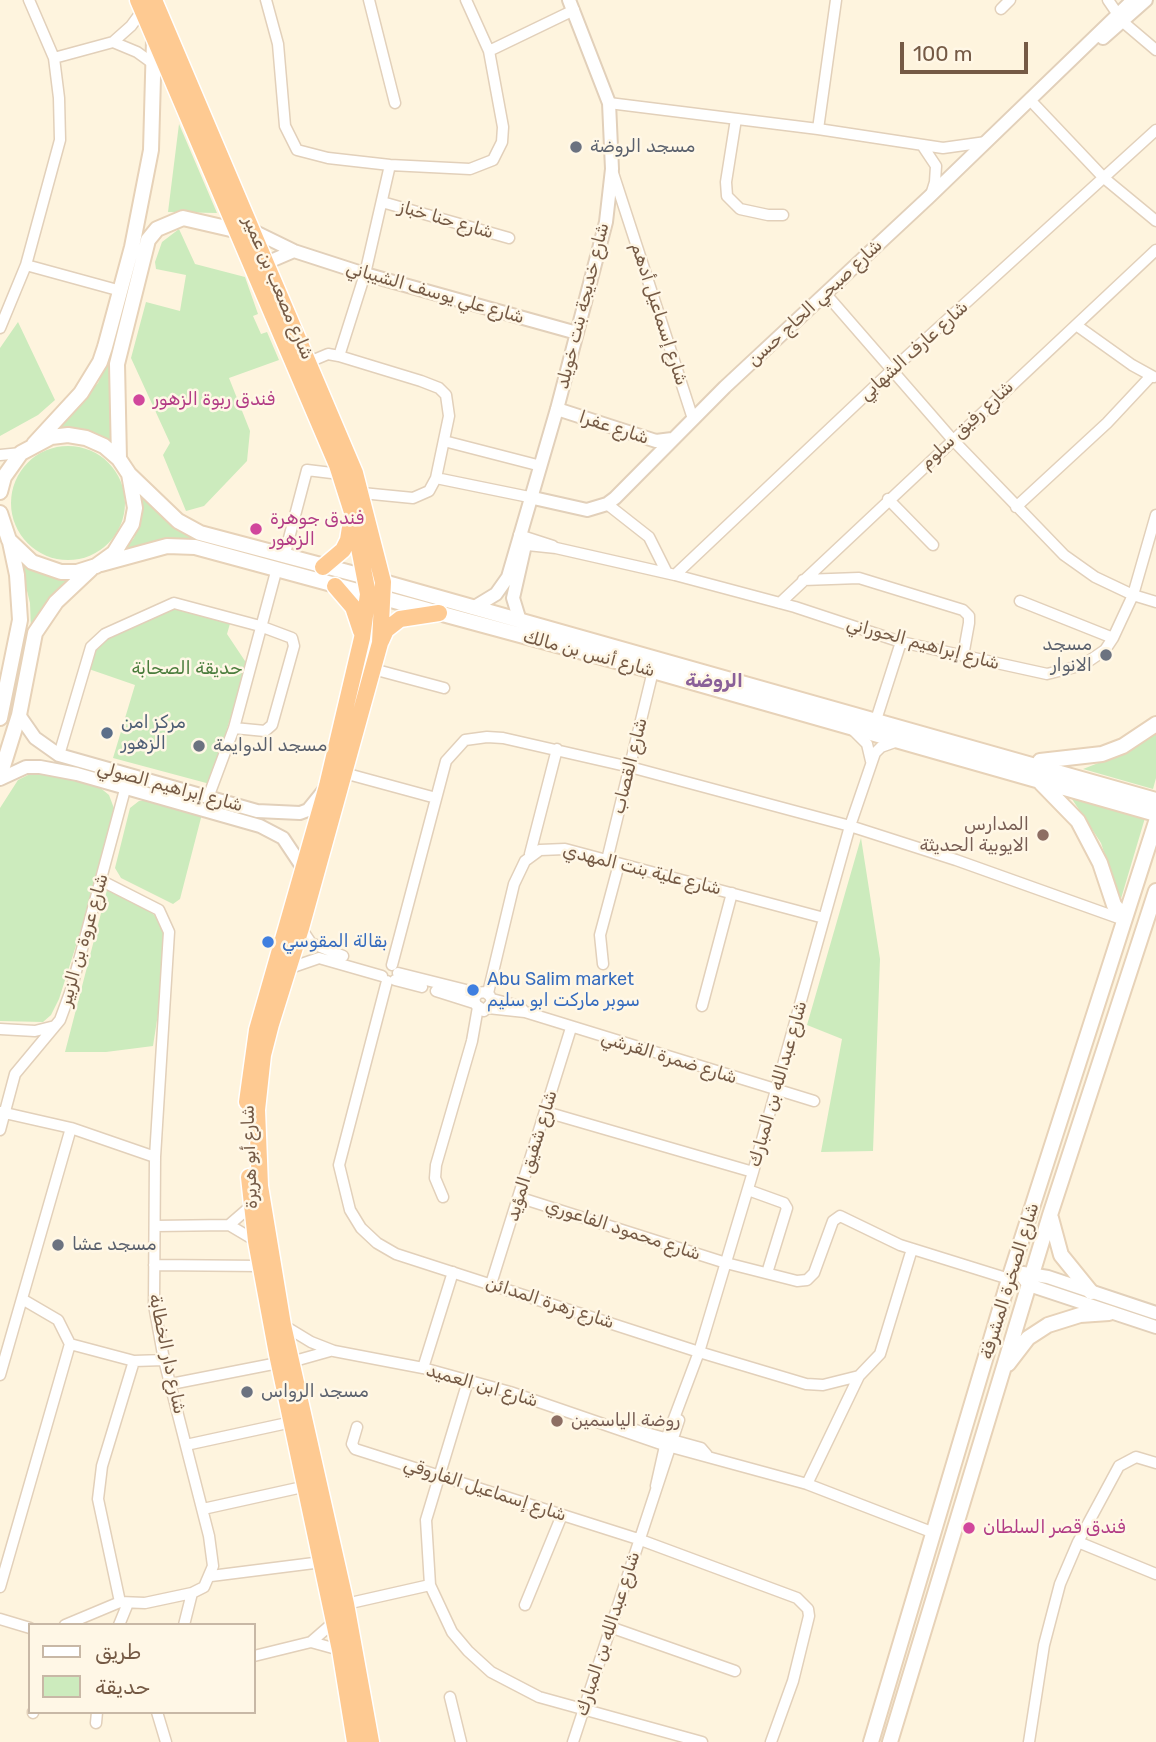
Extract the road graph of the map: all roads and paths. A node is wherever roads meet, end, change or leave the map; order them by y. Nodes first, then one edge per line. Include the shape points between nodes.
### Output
1 (29, 0) edge
2 (266, 0) edge
3 (369, 0) edge
4 (467, 0) edge
5 (836, 0) edge
6 (1010, 0) edge
7 (1108, 0) edge
8 (1146, 0) edge
9 (145, 4) edge
10 (571, 5) edge
11 (1001, 9) dead end
12 (1124, 10) edge
13 (153, 35) junction
14 (113, 42) junction
15 (1156, 50) edge
16 (489, 51) junction
17 (54, 58) junction
18 (155, 65) junction
19 (169, 76) junction
20 (1031, 101) junction
21 (395, 103) dead end
22 (609, 103) junction
23 (736, 119) junction
24 (818, 129) junction
25 (1156, 130) edge
26 (986, 142) junction
27 (922, 145) junction
28 (390, 165) junction
29 (612, 169) junction
30 (1104, 178) junction
31 (929, 197) junction
32 (382, 202) junction
33 (783, 215) dead end
34 (1156, 221) edge
35 (235, 230) junction
36 (253, 230) junction
37 (509, 238) dead end
38 (1156, 250) edge
39 (294, 251) junction
40 (266, 263) junction
41 (26, 265) junction
42 (365, 274) junction
43 (121, 291) junction
44 (825, 293) junction
45 (1076, 325) junction
46 (0, 328) edge
47 (577, 333) junction
48 (339, 356) junction
49 (309, 362) junction
50 (892, 370) junction
51 (1153, 377) edge
52 (557, 409) junction
53 (693, 419) junction
54 (671, 439) junction
55 (952, 439) junction
56 (444, 441) junction
57 (34, 444) junction
58 (21, 453) junction
59 (0, 455) edge
60 (119, 459) junction
61 (541, 466) junction
62 (129, 474) junction
63 (340, 474) junction
64 (436, 478) junction
65 (0, 492) edge
66 (362, 493) junction
67 (533, 495) junction
68 (888, 499) junction
69 (607, 504) junction
70 (1016, 507) junction
71 (352, 512) junction
72 (0, 513) edge
73 (1156, 514) edge
74 (5, 535) edge
75 (522, 540) junction
76 (933, 545) dead end
77 (281, 563) junction
78 (96, 566) junction
79 (323, 567) junction
80 (671, 574) junction
81 (366, 577) junction
82 (803, 580) junction
83 (335, 586) junction
84 (378, 591) junction
85 (1133, 595) junction
86 (1020, 601) dead end
87 (1156, 601) edge
88 (780, 603) junction
89 (473, 608) junction
90 (439, 613) junction
91 (520, 621) junction
92 (260, 626) junction
93 (362, 638) junction
94 (1114, 638) junction
95 (901, 642) junction
96 (380, 643) junction
97 (963, 656) junction
98 (373, 669) junction
99 (653, 671) junction
100 (444, 688) dead end
101 (1, 715) edge
102 (19, 715) junction
103 (875, 723) junction
104 (1156, 724) edge
105 (234, 728) junction
106 (852, 729) junction
107 (895, 742) junction
108 (557, 749) junction
109 (59, 755) junction
110 (871, 762) junction
111 (1028, 762) junction
112 (630, 767) junction
113 (344, 773) junction
114 (129, 775) junction
115 (0, 777) edge
116 (1040, 782) junction
117 (327, 786) junction
118 (125, 789) junction
119 (209, 795) junction
120 (436, 798) junction
121 (1156, 800) edge
122 (1156, 814) edge
123 (1156, 822) edge
124 (850, 826) junction
125 (530, 854) junction
126 (607, 860) junction
127 (620, 864) junction
128 (303, 868) junction
129 (102, 881) junction
130 (1156, 891) edge
131 (732, 893) junction
132 (824, 918) junction
133 (1125, 920) junction
134 (301, 929) junction
135 (603, 964) dead end
136 (290, 968) junction
137 (389, 974) junction
138 (483, 1001) junction
139 (702, 1006) dead end
140 (55, 1026) junction
141 (571, 1028) junction
142 (0, 1029) edge
143 (777, 1091) junction
144 (814, 1101) dead end
145 (2, 1112) edge
146 (546, 1112) junction
147 (71, 1128) junction
148 (0, 1130) edge
149 (155, 1157) junction
150 (753, 1172) junction
151 (748, 1190) junction
152 (443, 1197) dead end
153 (521, 1198) junction
154 (251, 1206) junction
155 (1050, 1215) junction
156 (229, 1225) junction
157 (155, 1226) junction
158 (256, 1241) junction
159 (912, 1250) junction
160 (726, 1263) junction
161 (154, 1265) junction
162 (261, 1266) junction
163 (453, 1272) junction
164 (767, 1273) junction
165 (1020, 1276) junction
166 (491, 1284) junction
167 (1091, 1292) junction
168 (22, 1299) junction
169 (1109, 1313) junction
170 (1156, 1313) edge
171 (283, 1325) junction
172 (1156, 1327) edge
173 (70, 1344) junction
174 (334, 1350) junction
175 (699, 1352) junction
176 (164, 1360) junction
177 (134, 1361) junction
178 (285, 1362) junction
179 (423, 1368) junction
180 (1001, 1374) junction
181 (0, 1375) edge
182 (859, 1376) junction
183 (468, 1381) junction
184 (171, 1384) junction
185 (298, 1426) junction
186 (357, 1427) dead end
187 (669, 1442) junction
188 (186, 1445) junction
189 (305, 1449) junction
190 (1156, 1463) edge
191 (437, 1476) junction
192 (807, 1484) junction
193 (307, 1486) junction
194 (203, 1509) junction
195 (562, 1515) junction
196 (934, 1533) junction
197 (638, 1539) junction
198 (1078, 1542) junction
199 (322, 1562) junction
200 (1156, 1574) edge
201 (211, 1576) junction
202 (430, 1585) junction
203 (0, 1587) edge
204 (192, 1594) junction
205 (124, 1602) junction
206 (346, 1604) junction
207 (525, 1605) dead end
208 (0, 1619) edge
209 (334, 1622) junction
210 (70, 1623) edge
211 (119, 1623) edge
212 (185, 1623) edge
213 (28, 1627) edge
214 (610, 1627) junction
215 (311, 1642) junction
216 (340, 1650) junction
217 (256, 1656) edge
218 (735, 1671) dead end
219 (450, 1697) dead end
220 (350, 1705) junction
221 (583, 1710) junction
222 (158, 1714) edge
223 (668, 1738) edge
224 (166, 1742) edge
225 (346, 1742) edge
226 (355, 1742) edge
227 (371, 1742) edge
228 (461, 1742) edge
229 (573, 1742) edge
230 (702, 1742) edge
231 (771, 1742) edge
232 (871, 1742) edge
233 (890, 1742) edge
234 (1028, 1742) edge

1 - 17 street
2 - 28 street via 278,44 285,126 293,145 309,155
3 - 21 street
4 - 16 street
5 - 24 street
6 - 11 street
7 - 12 street
8 - 12 street, شارع صبحي الحاج حسن
9 - 13 highway, شارع مصعب بن عمير
9 - 14 street
9 - 36 highway, شارع مصعب بن عمير
10 - 16 street
10 - 22 street, شارع خديجة بنت خويلد
12 - 15 street
12 - 20 street, شارع صبحي الحاج حسن
13 - 18 main road, شارع مصعب بن عمير
13 - 19 highway, شارع مصعب بن عمير
14 - 17 street
14 - 18 street
16 - 28 street via 503,127 493,160 470,169
17 - 41 street via 60,140
18 - 19 street
18 - 43 main road, شارع مصعب بن عمير via 151,150
19 - 35 highway, شارع مصعب بن عمير
20 - 26 street, شارع صبحي الحاج حسن
20 - 30 street
22 - 23 street
22 - 29 street, شارع خديجة بنت خويلد
23 - 24 street
23 - 33 street via 727,196 740,209
24 - 27 street
25 - 30 street, شارع عارف الشهابي
26 - 27 street via 951,149
26 - 31 street, شارع صبحي الحاج حسن
27 - 31 street via 936,166
28 - 32 street
29 - 47 street, شارع خديجة بنت خويلد via 598,258
29 - 53 street, شارع إسماعيل أدهم
30 - 34 street
30 - 50 street, شارع عارف الشهابي
31 - 44 street, شارع صبحي الحاج حسن
32 - 37 street, شارع حنا خباز
32 - 42 street
35 - 60 main road via 183,218 163,225 148,240 117,364
35 - 63 highway, شارع مصعب بن عمير
36 - 39 street, شارع علي يوسف الشيباني
36 - 40 highway, شارع مصعب بن عمير
38 - 45 street, شارع رفيق سلوم
39 - 40 street
39 - 42 street, شارع علي يوسف الشيباني
40 - 49 highway, شارع مصعب بن عمير
41 - 43 street
41 - 46 street
42 - 47 street, شارع علي يوسف الشيباني
42 - 48 street
43 - 57 main road, شارع مصعب بن عمير via 92,378
44 - 50 street
44 - 53 street, شارع صبحي الحاج حسن
45 - 51 street
45 - 55 street, شارع رفيق سلوم
47 - 52 street, شارع خديجة بنت خويلد
48 - 49 street via 328,354
48 - 56 street via 439,388 449,406
49 - 66 highway, شارع مصعب بن عمير
50 - 55 street
50 - 80 street, شارع عارف الشهابي
51 - 70 street
52 - 54 street, شارع عفرا via 656,441
52 - 61 street, شارع خديجة بنت خويلد
53 - 54 street, شارع صبحي الحاج حسن
54 - 69 street, شارع صبحي الحاج حسن
55 - 68 street, شارع رفيق سلوم
55 - 70 street
56 - 61 street
56 - 64 street
57 - 58 main road
57 - 60 main road via 68,435 86,438
58 - 59 street
58 - 65 main road via 4,477
60 - 62 main road
61 - 67 street, شارع خديجة بنت خويلد
62 - 77 main road, شارع أنس بن مالك via 187,528
62 - 78 main road via 134,491 132,524 120,547
63 - 71 highway, شارع مصعب بن عمير
63 - 77 street via 307,470
64 - 66 street via 429,491 412,498
64 - 67 street
66 - 84 highway, شارع مصعب بن عمير
67 - 69 street via 587,510
67 - 75 street, شارع خديجة بنت خويلد
68 - 76 street
68 - 82 street, شارع رفيق سلوم
69 - 80 street via 649,537
70 - 85 street via 1080,568
71 - 79 highway via 348,541
71 - 81 highway, شارع مصعب بن عمير
72 - 74 main road
73 - 85 street, شارع إبراهيم الحوراني
74 - 78 main road, شارع أنس بن مالك via 26,558 46,569 77,572
74 - 101 main road via 19,587 20,620
75 - 80 street, شارع إبراهيم الحوراني
75 - 89 street, شارع خديجة بنت خويلد via 501,589
75 - 91 street, شارع خديجة بنت خويلد via 513,598
77 - 78 main road, شارع أنس بن مالك via 181,545
77 - 79 main road, شارع أنس بن مالك
77 - 83 main road, شارع أنس بن مالك
77 - 92 street
78 - 102 main road via 56,602 36,633
79 - 81 main road, شارع أنس بن مالك
80 - 88 street, شارع إبراهيم الحوراني
81 - 84 highway, شارع أبو هريرة
82 - 88 street, شارع رفيق سلوم
82 - 97 street via 859,578 963,610 969,623
83 - 84 main road, شارع أنس بن مالك
83 - 93 highway via 353,607
84 - 89 main road, شارع أنس بن مالك
84 - 90 main road, شارع أنس بن مالك
84 - 93 highway, شارع أبو هريرة
84 - 96 highway, شارع أبو هريرة
85 - 87 street
85 - 94 street, شارع إبراهيم الحوراني
86 - 94 street
88 - 95 street, شارع إبراهيم الحوراني
89 - 91 main road, شارع أنس بن مالك
90 - 96 highway via 392,623
90 - 99 main road, شارع أنس بن مالك
91 - 103 main road, شارع أنس بن مالك
92 - 105 street
92 - 105 street via 290,635 294,646 272,725 265,731
92 - 109 street via 180,603 97,639 87,656
93 - 117 highway, شارع أبو هريرة
94 - 97 street, شارع إبراهيم الحوراني via 1096,657 1060,673 1031,673
95 - 97 street, شارع إبراهيم الحوراني
95 - 103 street
96 - 98 highway, شارع أبو هريرة
98 - 100 street
98 - 113 highway, شارع أبو هريرة
99 - 106 main road, شارع أنس بن مالك
99 - 112 street, شارع القصاب
102 - 109 street, شارع إبراهيم الصولي via 35,738
102 - 115 main road
103 - 111 main road, شارع أنس بن مالك
104 - 111 main road via 1102,754
105 - 119 street
106 - 107 main road, شارع أنس بن مالك
106 - 110 street via 867,744
107 - 110 street via 881,747
107 - 116 main road, شارع أنس بن مالك
108 - 112 street, شارع زهرة المدائن
108 - 120 street, شارع زهرة المدائن via 503,738 465,740 446,761
108 - 125 street
109 - 114 street, شارع إبراهيم الصولي
110 - 124 street, شارع عبدالله بن المبارك
111 - 121 main road, شارع أنس بن مالك
112 - 124 street, شارع زهرة المدائن
112 - 126 street, شارع القصاب
113 - 120 street
113 - 134 highway, شارع أبو هريرة
114 - 118 street, شارع عروة بن الزبير
114 - 119 street, شارع إبراهيم الصولي
115 - 118 street, شارع إبراهيم الصولي via 40,767
116 - 122 main road, شارع أنس بن مالك
116 - 133 main road via 1082,828 1100,863 1111,900
117 - 119 street, شارع إبراهيم الصولي via 308,810 290,815 257,811
117 - 128 highway, شارع أبو هريرة
118 - 128 street, شارع إبراهيم الصولي via 266,829 283,838
118 - 129 street, شارع عروة بن الزبير
120 - 137 street, شارع زهرة المدائن
123 - 133 main road, شارع الصخرة المشرفة
124 - 132 street, شارع عبدالله بن المبارك
124 - 133 street, شارع زهرة المدائن
125 - 126 street, شارع علية بنت المهدي via 552,848
125 - 138 street via 514,884
126 - 127 street, شارع علية بنت المهدي
127 - 131 street, شارع علية بنت المهدي
127 - 135 street via 600,936
128 - 154 highway, شارع أبو هريرة via 249,1072 246,1143
129 - 140 street, شارع عروة بن الزبير via 71,990
129 - 149 street, شارع دار الخطابة via 159,910 169,932
130 - 155 main road, شارع الصخرة المشرفة
131 - 132 street, شارع علية بنت المهدي
131 - 139 street
132 - 143 street, شارع عبدالله بن المبارك
133 - 165 main road, شارع الصخرة المشرفة
134 - 136 highway, شارع أبو هريرة
134 - 137 street, شارع ضمرة القرشي via 322,950
136 - 137 street, شارع ضمرة القرشي via 319,958
136 - 171 highway, شارع أبو هريرة via 263,1055 257,1110 260,1186
137 - 138 street, شارع ضمرة القرشي
137 - 163 street, شارع زهرة المدائن via 345,1135 339,1165 343,1190 361,1228 377,1243 396,1254
138 - 141 street, شارع ضمرة القرشي via 519,1006
138 - 152 street via 436,1166 435,1178
140 - 142 street via 35,1031
140 - 145 street, شارع عروة بن الزبير via 17,1070
141 - 143 street, شارع ضمرة القرشي
141 - 146 street, شارع شفيق المؤيد
143 - 144 street, شارع ضمرة القرشي
143 - 150 street, شارع عبدالله بن المبارك
145 - 147 street
145 - 148 street, شارع عروة بن الزبير
146 - 150 street
146 - 153 street, شارع شفيق المؤيد
147 - 149 street
147 - 168 street
149 - 157 street, شارع دار الخطابة
150 - 151 street, شارع عبدالله بن المبارك
151 - 160 street, شارع عبدالله بن المبارك
151 - 164 street via 787,1208
153 - 160 street, شارع محمود الفاعوري
153 - 166 street, شارع شفيق المؤيد
154 - 156 street
154 - 158 highway, شارع أبو هريرة
155 - 165 main road, شارع الصخرة المشرفة
155 - 167 main road via 1061,1255
156 - 157 street
156 - 158 street
157 - 161 street, شارع دار الخطابة
158 - 162 highway, شارع أبو هريرة
159 - 164 street via 840,1216 833,1221 811,1278 802,1282
159 - 165 street
159 - 182 street via 885,1342 872,1366
160 - 164 street
160 - 175 street, شارع عبدالله بن المبارك
161 - 162 street
161 - 176 street, شارع دار الخطابة via 154,1305
162 - 178 highway, شارع أبو هريرة
163 - 166 street, شارع زهرة المدائن
163 - 179 street
165 - 167 street
165 - 169 street
165 - 180 main road, شارع الصخرة المشرفة
165 - 196 main road, شارع الصخرة المشرفة
166 - 175 street, شارع زهرة المدائن
167 - 170 street
168 - 173 street via 58,1320
168 - 181 street
169 - 172 street
169 - 180 main road via 1068,1318 1039,1330
171 - 174 street, شارع ابن العميد
171 - 178 highway, شارع أبو هريرة
173 - 177 street
173 - 203 street
174 - 178 street, شارع ابن العميد
174 - 179 street, شارع ابن العميد
175 - 182 street, شارع زهرة المدائن via 806,1384 835,1384
175 - 187 street, شارع عبدالله بن المبارك
176 - 177 street
176 - 184 street, شارع دار الخطابة
177 - 205 street via 102,1466 98,1499
178 - 184 street, شارع ابن العميد
178 - 185 highway, شارع أبو هريرة
179 - 183 street, شارع ابن العميد
180 - 233 main road, شارع الصخرة المشرفة
182 - 192 street
183 - 187 street, شارع ابن العميد
183 - 191 street
184 - 188 street, شارع دار الخطابة
185 - 188 street
185 - 189 highway, شارع أبو هريرة
186 - 191 street, شارع إسماعيل الفاروقي via 353,1447
187 - 192 street, شارع ابن العميد via 701,1448 708,1455
187 - 197 street, شارع عبدالله بن المبارك
188 - 194 street, شارع دار الخطابة
189 - 193 highway, شارع أبو هريرة
189 - 206 highway, شارع أبو هريرة
190 - 198 street via 1136,1457 1119,1466
191 - 195 street, شارع إسماعيل الفاروقي
191 - 202 street via 426,1520
192 - 196 street, شارع ابن العميد
193 - 194 street
193 - 199 highway, شارع أبو هريرة
194 - 201 street, شارع دار الخطابة
195 - 197 street, شارع إسماعيل الفاروقي
195 - 207 street
196 - 232 main road, شارع الصخرة المشرفة
197 - 214 street, شارع عبدالله بن المبارك
197 - 231 street, شارع إسماعيل الفاروقي via 785,1592 808,1609 793,1681
198 - 200 street
198 - 234 street via 1060,1584 1044,1645
199 - 201 street
199 - 209 highway, شارع أبو هريرة
201 - 204 street
202 - 206 street
202 - 221 street via 452,1632 491,1672 539,1697
204 - 205 street
204 - 212 street
205 - 210 street
205 - 211 street
206 - 227 highway, شارع أبو هريرة
208 - 213 street
209 - 215 street
209 - 216 highway, شارع أبو هريرة
214 - 218 street
214 - 221 street, شارع عبدالله بن المبارك
215 - 216 street
215 - 217 street
216 - 220 highway, شارع أبو هريرة
219 - 228 street
220 - 225 highway
220 - 226 highway, شارع أبو هريرة
221 - 223 street
221 - 229 street, شارع عبدالله بن المبارك
222 - 224 street
223 - 230 street

